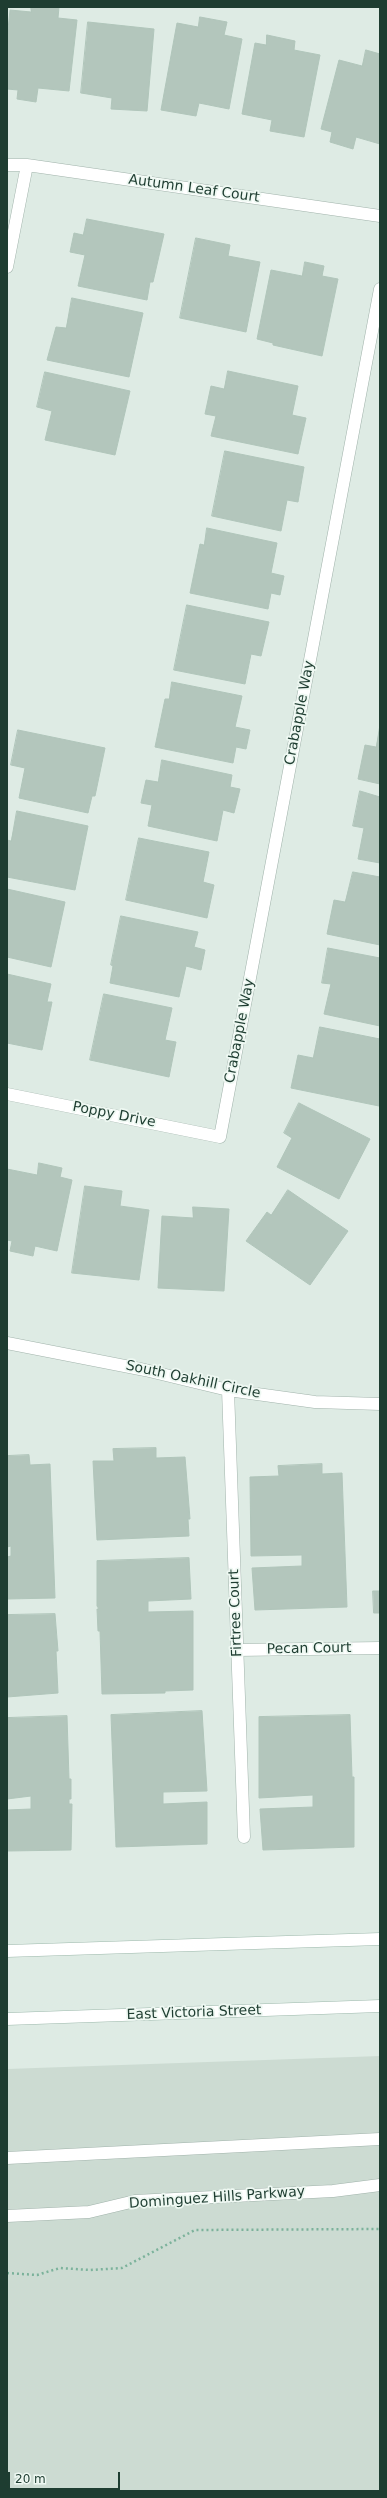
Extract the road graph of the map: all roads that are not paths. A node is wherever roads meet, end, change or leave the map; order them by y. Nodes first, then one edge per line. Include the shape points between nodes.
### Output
1 (7, 165) edge
2 (27, 165) junction
3 (380, 216) edge
4 (7, 267) edge
5 (380, 289) edge
6 (7, 1094) edge
7 (220, 1137) joint
8 (7, 1343) edge
9 (228, 1390) junction
10 (380, 1404) edge
11 (380, 1648) edge
12 (238, 1650) junction
13 (244, 1836) dead end
14 (380, 1939) edge
15 (7, 1951) edge
16 (380, 2006) edge
17 (7, 2019) edge
18 (380, 2139) edge
19 (7, 2158) edge
20 (380, 2185) edge
21 (7, 2216) edge

1 - 2 street, Autumn Leaf Court
2 - 3 street, Autumn Leaf Court
2 - 4 street
5 - 7 street, Crabapple Way
6 - 7 street, Poppy Drive
8 - 9 street, South Oakhill Circle via 145,1370
9 - 10 street, South Oakhill Circle via 315,1402
9 - 12 street, Firtree Court
11 - 12 street, Pecan Court
12 - 13 street, Firtree Court
14 - 15 street
16 - 17 street, East Victoria Street
18 - 19 street
20 - 21 street, Dominguez Hills Parkway via 333,2191 135,2201 89,2212

